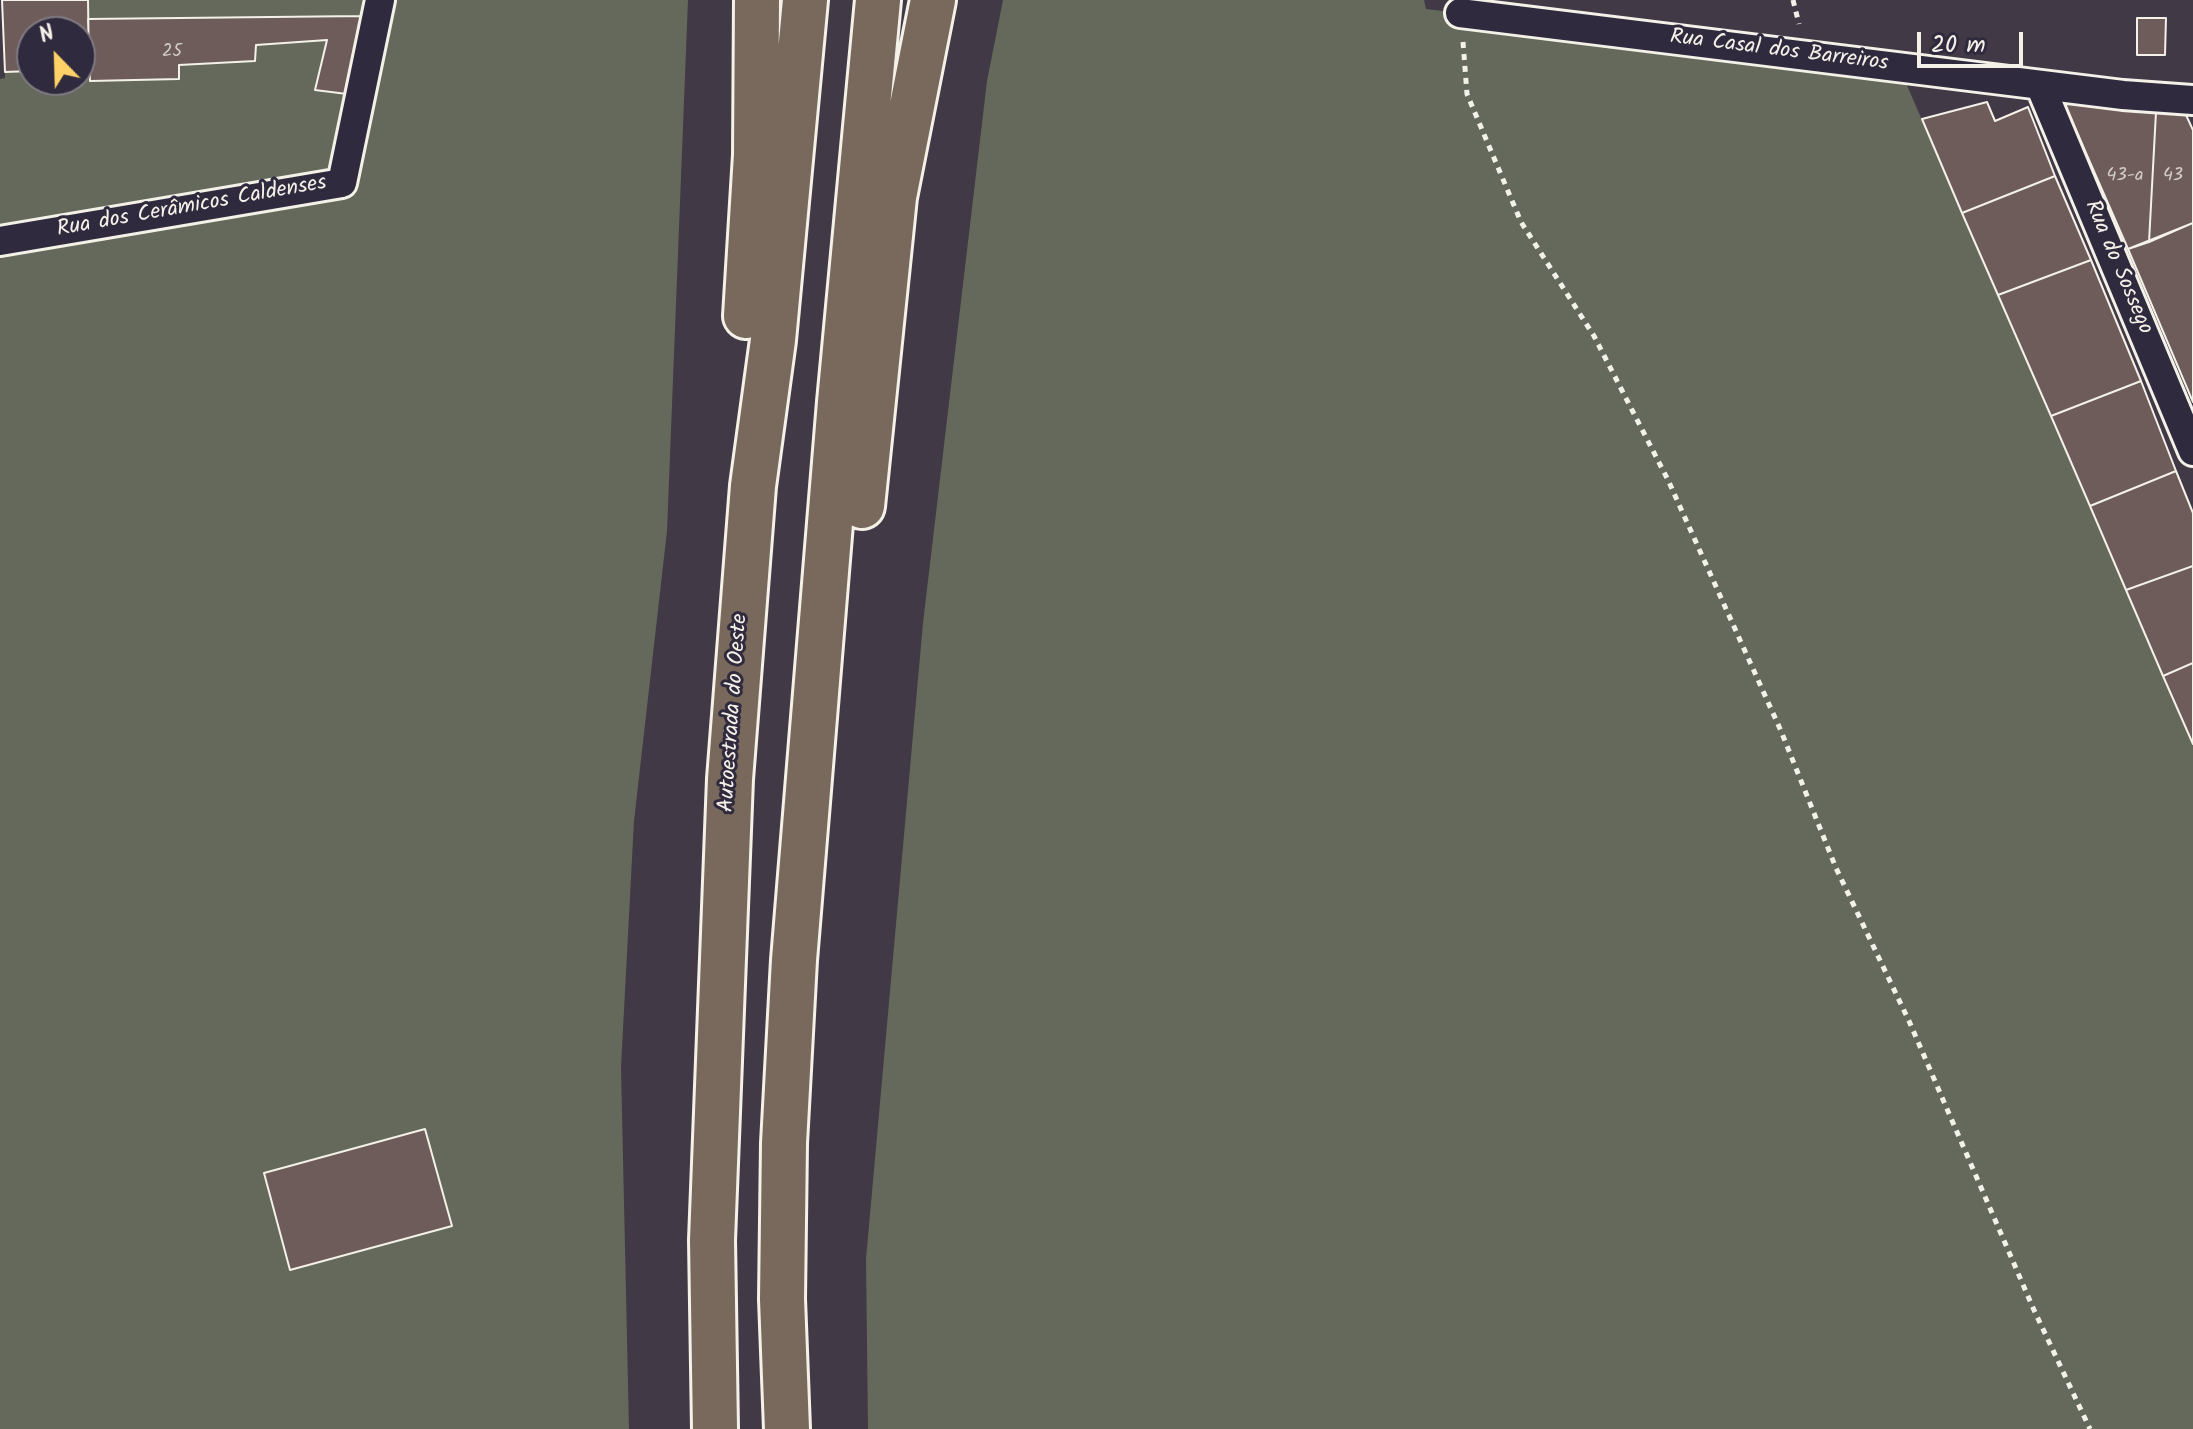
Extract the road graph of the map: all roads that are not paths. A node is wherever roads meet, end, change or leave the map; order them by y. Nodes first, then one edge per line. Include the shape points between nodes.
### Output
1 (380, 0) edge
2 (757, 0) edge
3 (805, 0) edge
4 (878, 0) edge
5 (933, 0) edge
6 (1460, 13) road end
7 (2040, 85) junction
8 (2193, 100) edge
9 (0, 241) edge
10 (2193, 451) edge
11 (753, 486) junction
12 (825, 619) junction
13 (715, 1429) edge
14 (787, 1429) edge

1 - 9 street, Rua dos Cerâmicos Caldenses via 342,183
2 - 11 highway via 756,155 746,321
3 - 11 highway, Autoestrada do Oeste via 773,340
4 - 12 highway
5 - 12 highway via 894,197 861,514
6 - 7 street, Rua Casal dos Barreiros
7 - 8 street, Rua Casal dos Barreiros
7 - 10 street, Rua do Sossego
11 - 13 highway, Autoestrada do Oeste via 718,1007 712,1240
12 - 14 highway via 784,1143

